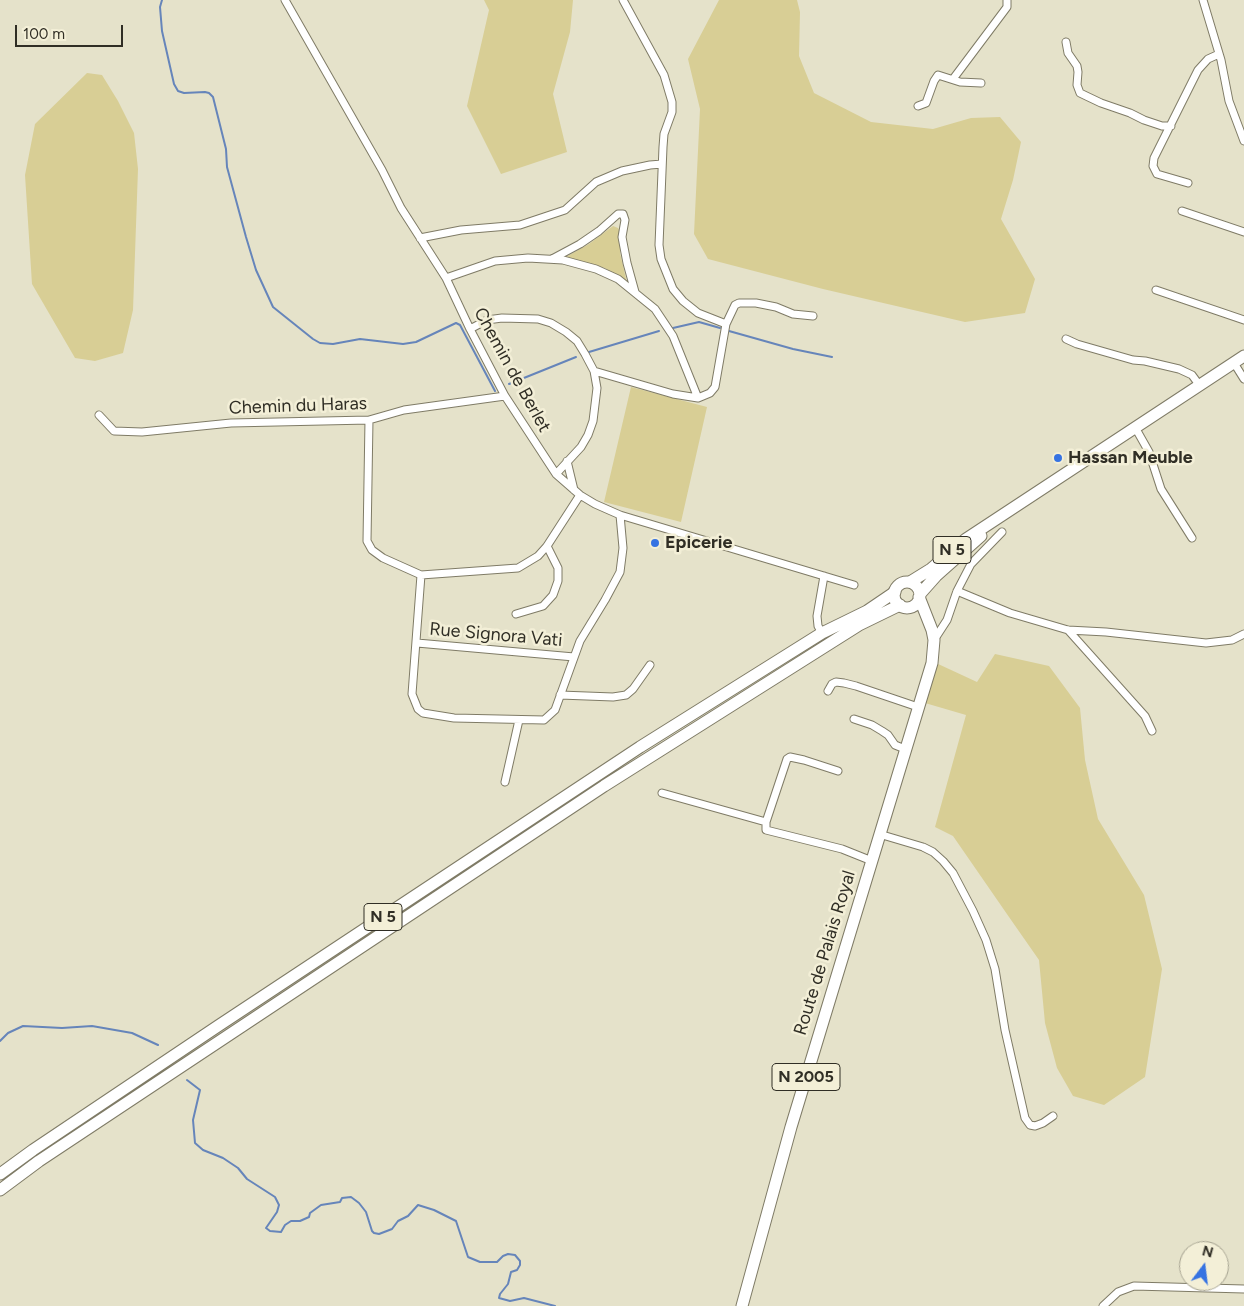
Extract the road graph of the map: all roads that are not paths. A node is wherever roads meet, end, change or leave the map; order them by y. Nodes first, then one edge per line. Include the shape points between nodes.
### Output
1 (285, 0) edge
2 (623, 0) edge
3 (1007, 0) edge
4 (1203, 0) edge
5 (1066, 42) dead end
6 (1219, 54) junction
7 (954, 79) junction
8 (981, 83) dead end
9 (918, 106) dead end
10 (1171, 126) junction
11 (1244, 140) edge
12 (662, 164) junction
13 (1188, 184) dead end
14 (1182, 211) dead end
15 (1244, 232) edge
16 (420, 238) junction
17 (552, 259) junction
18 (446, 278) junction
19 (1156, 290) dead end
20 (635, 292) junction
21 (813, 316) dead end
22 (1244, 320) edge
23 (726, 324) junction
24 (470, 329) junction
25 (1066, 339) dead end
26 (1244, 356) edge
27 (1234, 363) junction
28 (594, 371) junction
29 (1244, 379) edge
30 (1200, 386) junction
31 (505, 396) junction
32 (698, 398) junction
33 (99, 414) dead end
34 (369, 420) junction
35 (1136, 429) junction
36 (567, 461) junction
37 (556, 474) junction
38 (577, 492) junction
39 (620, 515) junction
40 (996, 520) junction
41 (1002, 532) dead end
42 (1192, 538) dead end
43 (547, 546) junction
44 (421, 576) junction
45 (824, 576) junction
46 (910, 582) junction
47 (854, 584) dead end
48 (957, 591) junction
49 (895, 592) junction
50 (920, 596) junction
51 (905, 606) junction
52 (516, 614) dead end
53 (856, 627) junction
54 (1068, 630) junction
55 (822, 633) junction
56 (1244, 634) edge
57 (934, 640) junction
58 (416, 643) junction
59 (574, 657) junction
60 (650, 665) dead end
61 (828, 691) dead end
62 (560, 695) junction
63 (918, 707) junction
64 (854, 719) dead end
65 (519, 720) junction
66 (1152, 731) dead end
67 (905, 749) junction
68 (838, 770) dead end
69 (505, 782) dead end
70 (662, 793) dead end
71 (766, 822) junction
72 (879, 834) junction
73 (872, 861) junction
74 (1053, 1116) dead end
75 (0, 1174) edge
76 (0, 1190) edge
77 (1244, 1289) edge
78 (742, 1306) edge
79 (1103, 1306) edge

1 - 16 street, Chemin de Berlet
2 - 12 street via 670,91 672,112 664,134
3 - 7 street via 1007,7
4 - 6 street
5 - 10 street via 1068,53 1077,66 1080,93 1148,122
6 - 10 street via 1208,59 1198,70
6 - 11 street via 1229,102
7 - 8 street
7 - 9 street via 936,76 928,100
10 - 13 street via 1154,158 1154,170 1161,176
12 - 16 street via 622,171 596,182 565,210 520,225 461,230
12 - 23 street via 660,253 669,281 690,307
14 - 15 street
16 - 18 street, Chemin de Berlet
17 - 18 street via 495,261
17 - 20 street via 596,269 618,279
17 - 20 street via 580,244 618,214 623,214 622,237
18 - 24 street, Chemin de Berlet
19 - 22 street
20 - 32 street via 655,309 673,336
21 - 23 street via 746,302 735,305
23 - 32 street via 718,382 713,391
24 - 28 street via 487,320 502,318 538,319 551,323 577,341
24 - 31 street, Chemin de Berlet
25 - 30 street via 1133,360 1179,369 1192,375
26 - 27 main road, N 5
27 - 29 street
27 - 30 main road, N 5
28 - 32 street
28 - 36 street via 597,388 593,421 581,446
30 - 35 main road, N 5
31 - 34 street, Chemin du Haras via 404,410
31 - 37 street, Chemin de Berlet
33 - 34 street, Chemin du Haras via 114,431 142,432 231,423
34 - 44 street via 367,541 372,550 383,558
35 - 40 main road, N 5
35 - 42 street via 1149,452 1161,488
36 - 37 street
36 - 38 street
37 - 38 street, Chemin de Berlet
38 - 39 street, Chemin de Berlet
38 - 43 street
39 - 45 street, Chemin de Berlet
39 - 59 street via 623,548 620,572
40 - 46 main road, N 5
40 - 50 main road, N 5 via 936,576
41 - 48 street via 971,564
43 - 44 street via 538,556 518,568
43 - 52 street via 558,568 553,595 542,606
44 - 58 street
45 - 47 street, Chemin de Berlet
45 - 55 street via 817,616
46 - 49 main road, N 5 via 900,584
46 - 50 main road via 917,587
48 - 54 street via 1010,613
48 - 57 street via 947,620
49 - 51 main road via 895,599
49 - 55 main road, N 5 via 867,611
50 - 51 main road, N 5 via 915,604
50 - 57 main road, Route de Palais Royal / N 2005
51 - 53 main road, N 5
51 - 57 main road via 925,622
53 - 55 main road via 830,637
53 - 76 main road, N 5 via 507,850
54 - 56 street via 1206,643 1232,640
54 - 66 street via 1145,716
55 - 75 main road, N 5 via 499,839
57 - 63 main road, Route de Palais Royal / N 2005 via 932,663
58 - 59 street, Rue Signora Vati
58 - 65 street via 412,694 422,713 454,718
59 - 62 street
60 - 62 street via 626,695
61 - 63 street via 836,682 844,683
62 - 65 street via 555,710 544,720
63 - 67 main road, Route de Palais Royal / N 2005
64 - 67 street via 877,728
65 - 69 street
67 - 72 main road, Route de Palais Royal / N 2005
68 - 71 street via 804,760 787,759
70 - 71 street
71 - 73 street via 766,830 842,849
72 - 73 main road, Route de Palais Royal / N 2005
72 - 74 street via 933,852 953,873 974,911 995,970 1024,1118 1035,1126
73 - 78 main road, Route de Palais Royal / N 2005 via 791,1127
77 - 79 street via 1134,1286 1118,1292

